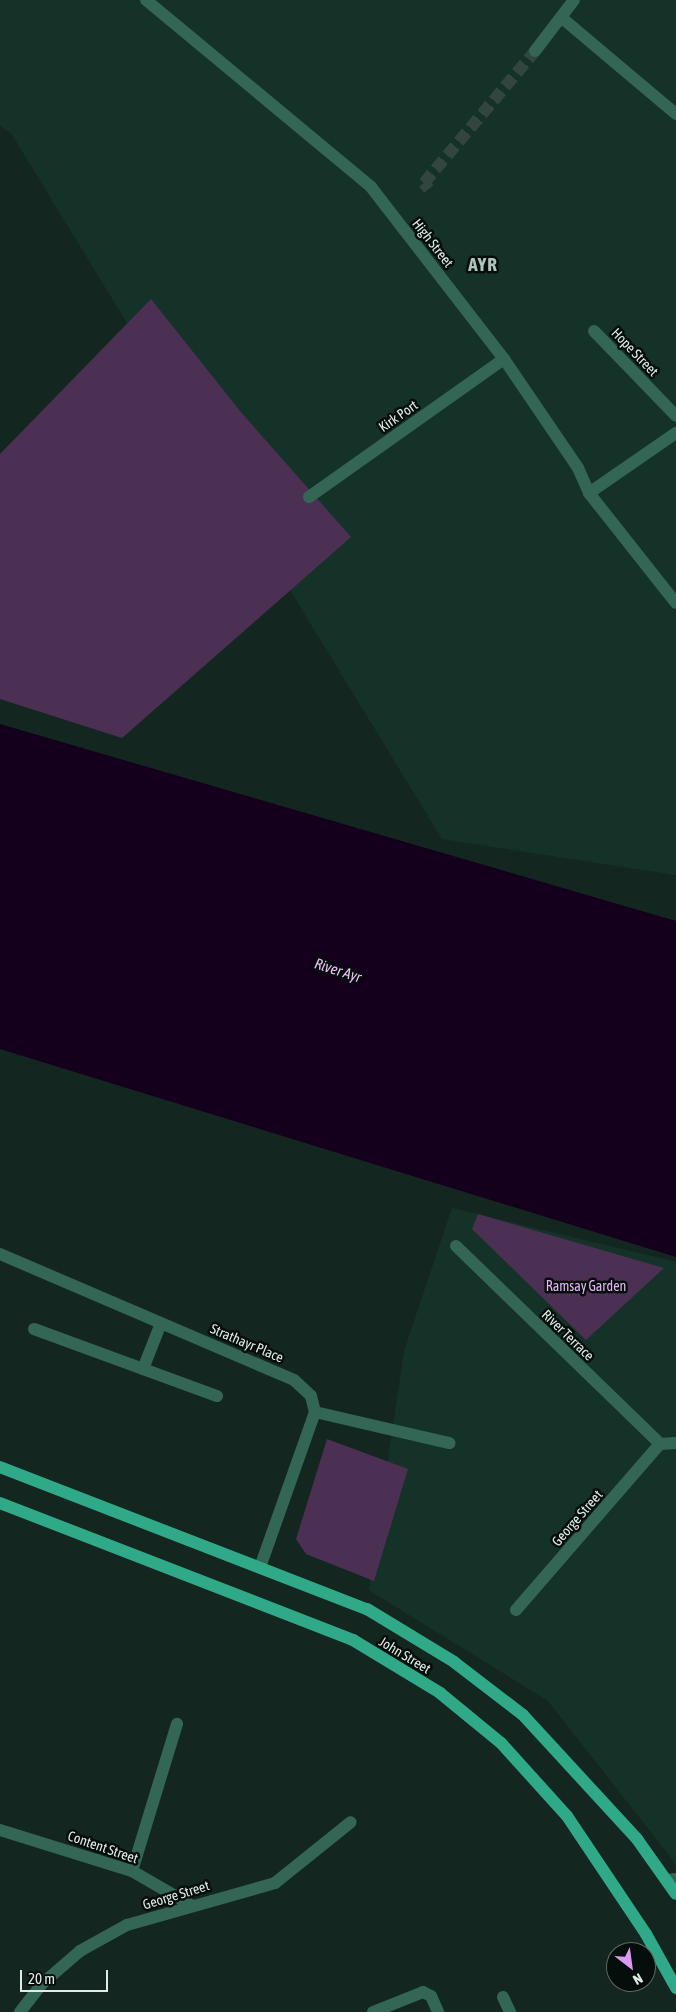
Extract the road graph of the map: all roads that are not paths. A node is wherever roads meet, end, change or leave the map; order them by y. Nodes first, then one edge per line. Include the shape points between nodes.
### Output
1 (146, 0) edge
2 (574, 0) edge
3 (562, 18) junction
4 (535, 51) tunnel mouth
5 (676, 114) edge
6 (594, 331) dead end
7 (504, 359) junction
8 (676, 416) edge
9 (676, 434) edge
10 (589, 493) junction
11 (309, 497) dead end
12 (676, 603) edge
13 (456, 1246) dead end
14 (0, 1254) edge
15 (161, 1323) junction
16 (34, 1329) dead end
17 (143, 1369) junction
18 (218, 1396) dead end
19 (315, 1412) junction
20 (449, 1443) dead end
21 (676, 1443) edge
22 (660, 1444) junction
23 (0, 1467) edge
24 (0, 1503) edge
25 (260, 1567) junction
26 (516, 1610) dead end
27 (177, 1724) dead end
28 (351, 1822) dead end
29 (0, 1830) edge
30 (132, 1871) junction
31 (672, 1880) edge
32 (676, 1894) edge
33 (191, 1905) junction
34 (676, 1988) edge
35 (503, 1997) dead end
36 (20, 2012) edge
37 (373, 2012) edge
38 (438, 2012) edge
39 (510, 2012) edge

1 - 7 street, High Street via 371,187
2 - 3 street
3 - 4 street
3 - 5 street
6 - 8 street, Hope Street
7 - 10 street, High Street via 578,468
7 - 11 street, Kirk Port
9 - 10 street
10 - 12 street, High Street
13 - 22 street, River Terrace
14 - 15 street, Strathayr Place
15 - 17 street
15 - 19 street, Strathayr Place via 294,1380 312,1396
16 - 17 street
17 - 18 street
19 - 20 street
19 - 25 street
21 - 22 street
22 - 26 street, George Street
23 - 25 main road, John Street
24 - 34 main road, John Street via 353,1640 440,1694 501,1743 567,1816 646,1934
25 - 31 main road, John Street via 367,1609 454,1662 516,1709
27 - 30 street
28 - 33 street, George Street via 275,1883
29 - 30 street, Content Street
30 - 33 street, Content Street
31 - 32 main road, John Street
33 - 36 street, George Street via 127,1925 80,1951 43,1983
35 - 39 street
37 - 38 street via 423,1992 431,1996

